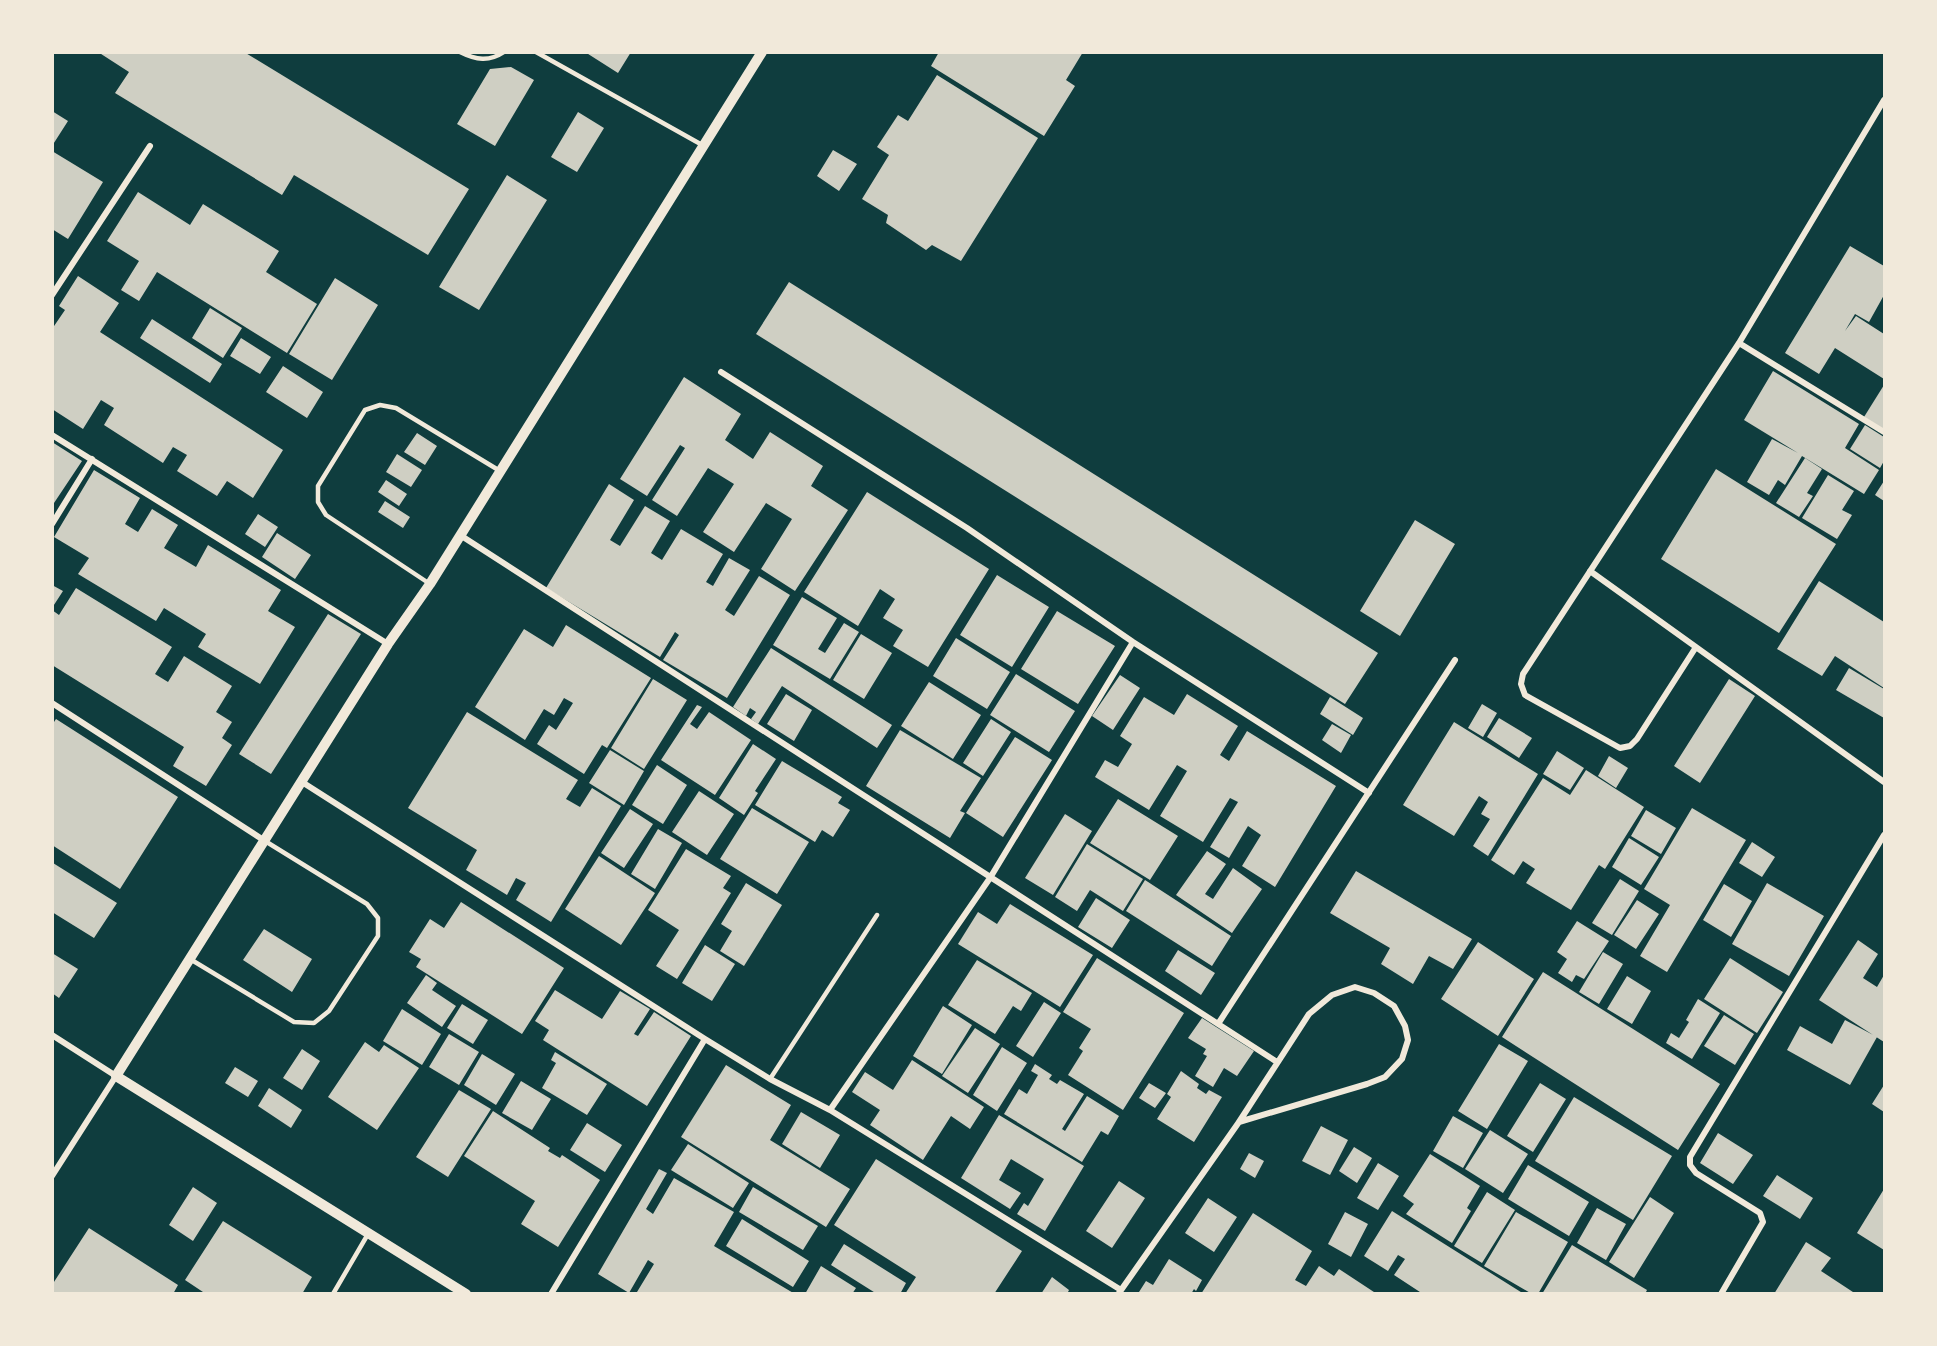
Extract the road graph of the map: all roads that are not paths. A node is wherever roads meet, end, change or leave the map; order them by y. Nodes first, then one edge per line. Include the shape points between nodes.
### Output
1 (460, 52) edge
2 (504, 52) edge
3 (536, 52) edge
4 (762, 52) edge
5 (1884, 100) edge
6 (150, 146) dead end
7 (704, 147) junction
8 (52, 295) edge
9 (1739, 344) junction
10 (721, 372) dead end
11 (1884, 432) edge
12 (52, 435) edge
13 (92, 459) junction
14 (500, 471) junction
15 (52, 524) edge
16 (460, 535) junction
17 (1590, 571) junction
18 (430, 584) junction
19 (1134, 642) junction
20 (388, 644) junction
21 (1696, 647) junction
22 (1455, 660) dead end
23 (52, 703) edge
24 (302, 782) junction
25 (1884, 782) edge
26 (1369, 793) junction
27 (1884, 835) edge
28 (265, 841) junction
29 (990, 878) junction
30 (877, 915) dead end
31 (190, 959) junction
32 (1218, 1024) junction
33 (52, 1035) edge
34 (705, 1039) junction
35 (1277, 1062) junction
36 (116, 1076) junction
37 (770, 1079) junction
38 (830, 1110) junction
39 (1239, 1122) junction
40 (52, 1176) edge
41 (369, 1233) junction
42 (1120, 1292) edge
43 (333, 1293) edge
44 (466, 1293) edge
45 (551, 1293) edge
46 (1721, 1293) edge

1 - 2 lane via 483,60
3 - 7 lane
4 - 7 street
5 - 9 street
6 - 8 street
7 - 14 street
9 - 11 street
9 - 17 street
10 - 19 street via 967,528
12 - 13 street
13 - 15 street
13 - 20 street
14 - 16 street
14 - 18 lane via 396,408 380,405 365,410 347,439 318,486 318,502 326,515
16 - 18 street
16 - 29 street
17 - 21 street
17 - 21 street via 1523,674 1525,695 1620,748 1630,746
18 - 20 street
19 - 26 street
19 - 29 street
20 - 24 street
21 - 25 street
22 - 26 street
23 - 28 street
24 - 28 street
24 - 34 street
26 - 32 street
27 - 46 street via 1690,1157 1696,1173 1763,1218
28 - 31 street
28 - 31 lane via 367,904 378,918 378,936 329,1011 314,1023 294,1022
29 - 32 street
29 - 38 street
30 - 37 lane
31 - 36 street
32 - 35 street
33 - 36 street
34 - 37 street
34 - 45 street
35 - 39 street
35 - 39 street via 1309,1014 1332,995 1355,987 1394,1005 1405,1026 1408,1040 1402,1059 1385,1077
36 - 40 street
36 - 41 street
37 - 38 street
38 - 42 street
39 - 42 street
41 - 43 lane
41 - 44 street

